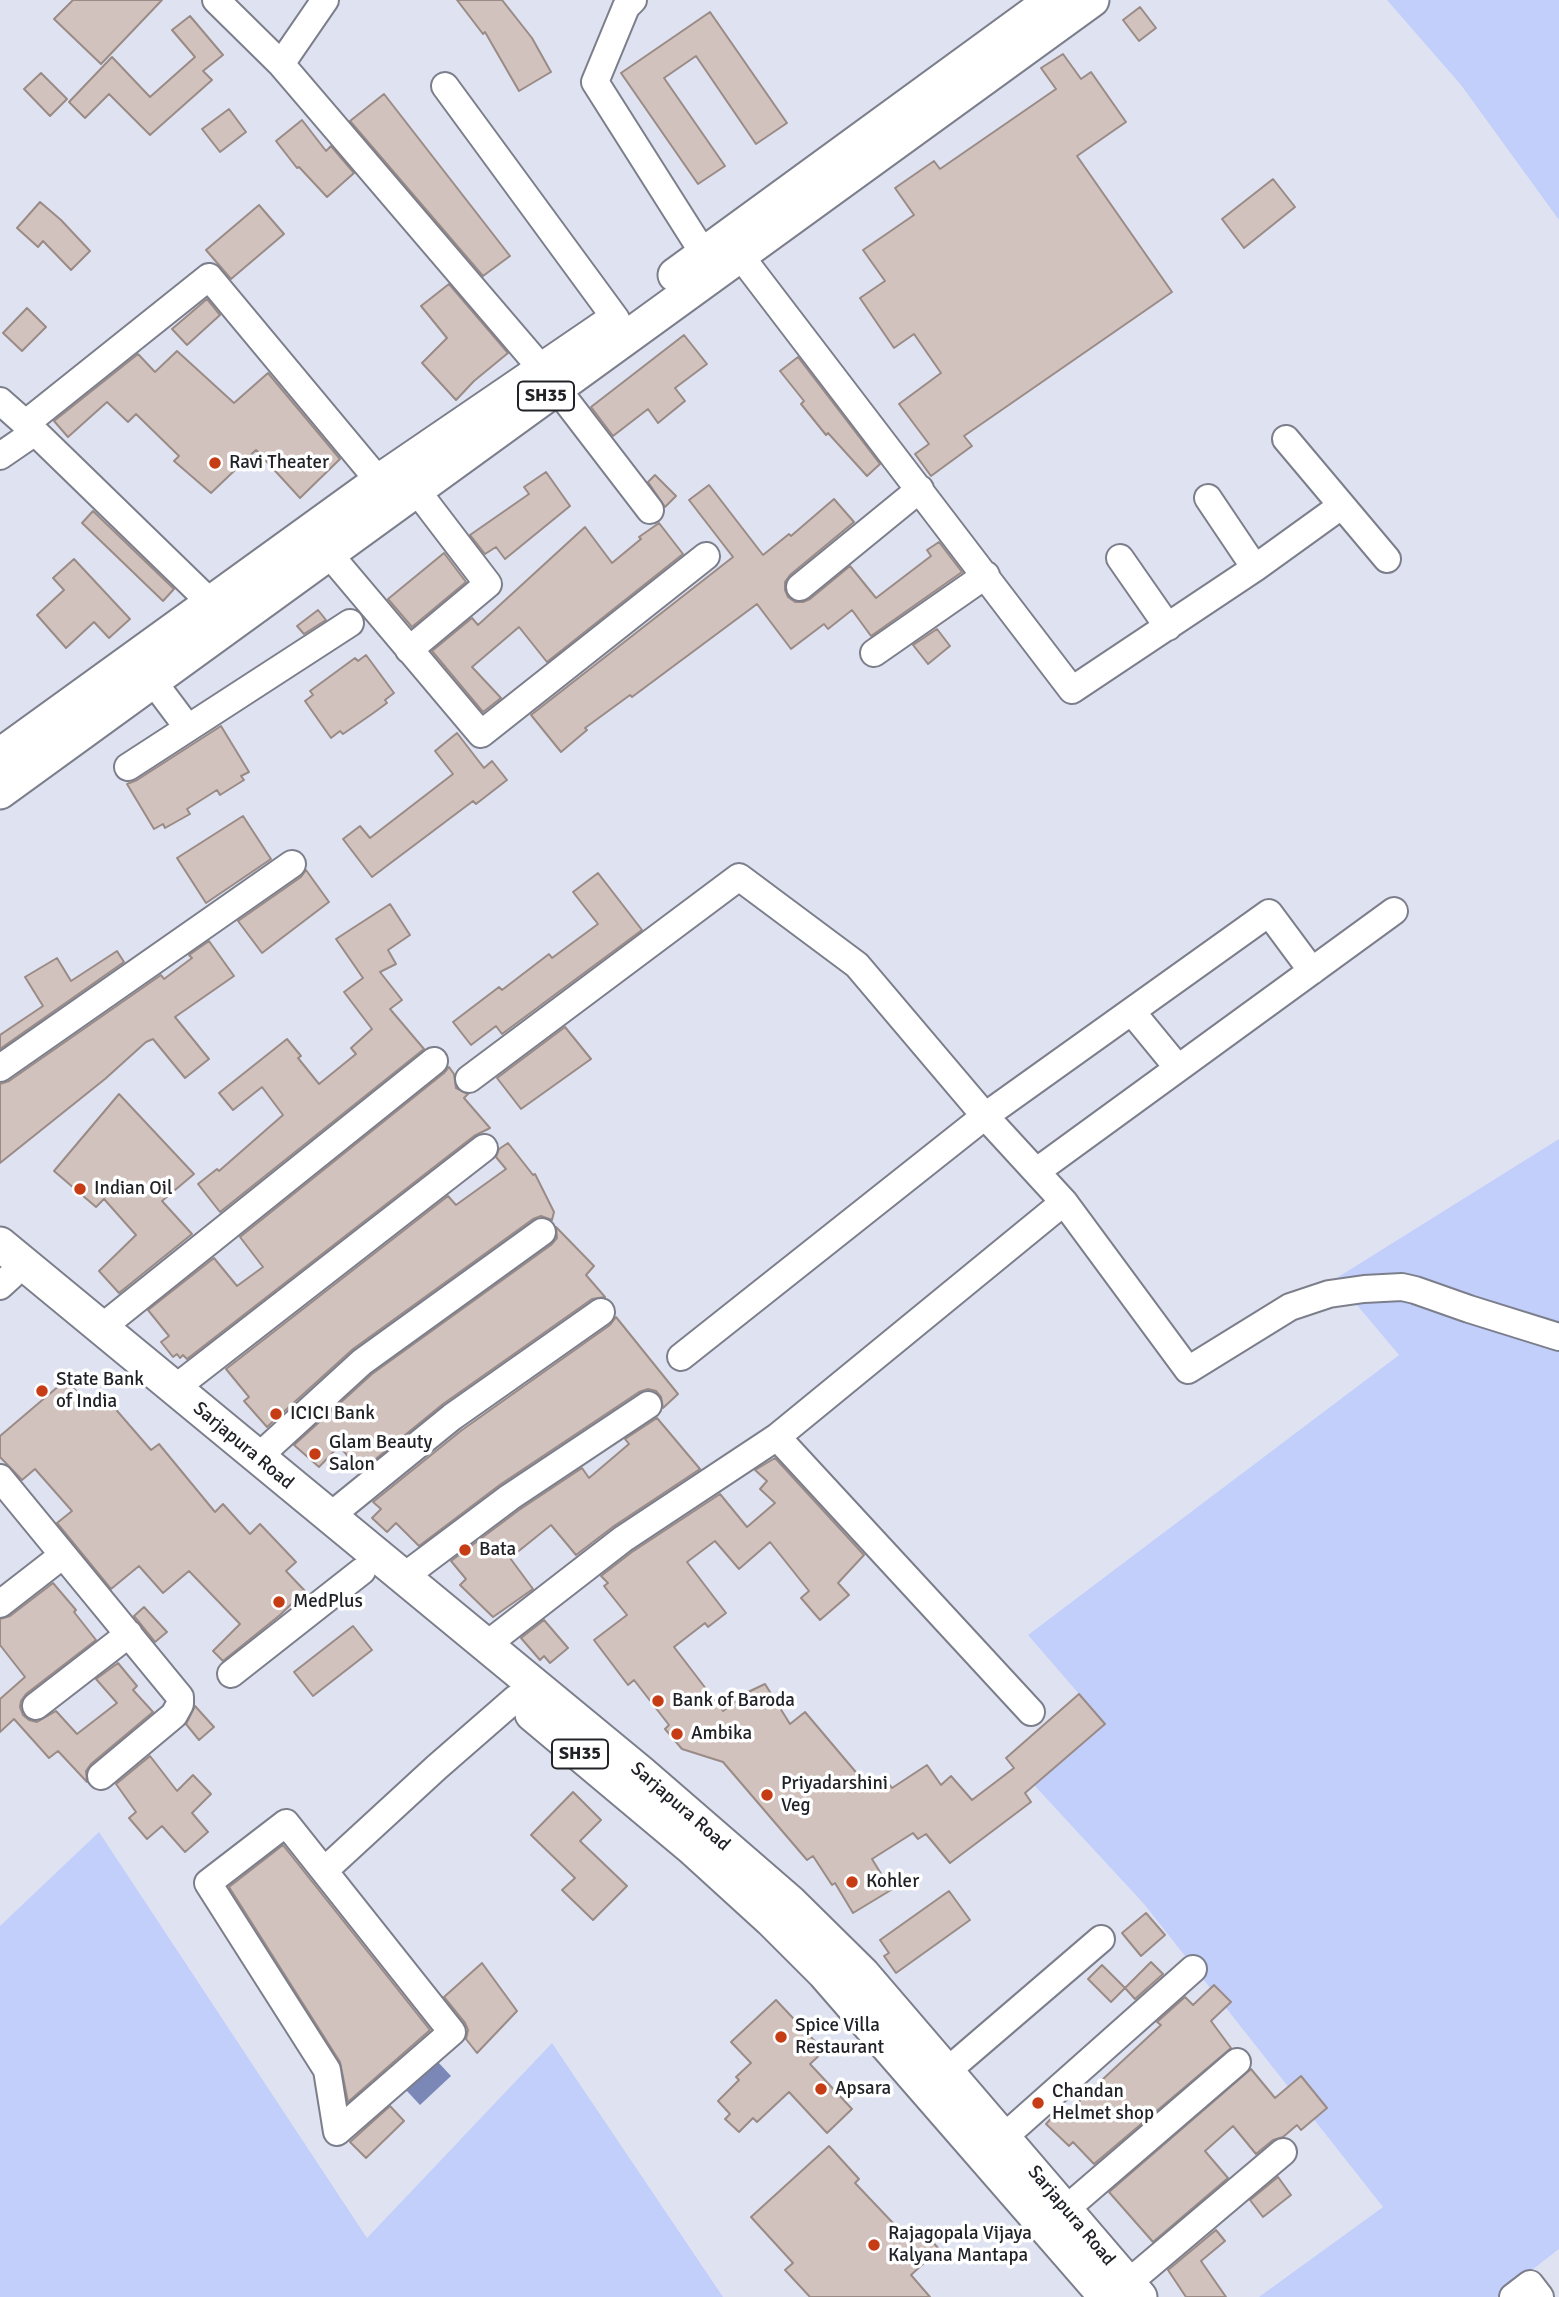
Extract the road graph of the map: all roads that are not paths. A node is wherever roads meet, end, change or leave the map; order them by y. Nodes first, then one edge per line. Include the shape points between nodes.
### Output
1 (216, 0) edge
2 (325, 0) edge
3 (1052, 0) edge
4 (1092, 0) edge
5 (627, 2) edge
6 (281, 64) junction
7 (445, 86) dead end
8 (724, 249) junction
9 (616, 319) junction
10 (549, 378) junction
11 (0, 401) edge
12 (30, 428) junction
13 (1286, 439) dead end
14 (0, 456) edge
15 (379, 481) junction
16 (920, 489) junction
17 (416, 491) junction
18 (1208, 498) dead end
19 (1341, 506) junction
20 (650, 510) dead end
21 (329, 554) junction
22 (706, 556) dead end
23 (1120, 558) dead end
24 (1387, 559) dead end
25 (1255, 568) junction
26 (986, 575) junction
27 (265, 583) junction
28 (800, 587) dead end
29 (211, 603) junction
30 (350, 623) dead end
31 (1168, 627) junction
32 (408, 650) junction
33 (874, 653) dead end
34 (152, 680) junction
35 (188, 728) junction
36 (0, 755) edge
37 (128, 768) dead end
38 (0, 792) edge
39 (292, 864) dead end
40 (1394, 911) dead end
41 (1312, 971) junction
42 (1132, 1012) junction
43 (434, 1061) dead end
44 (0, 1068) edge
45 (1178, 1068) junction
46 (469, 1079) dead end
47 (985, 1116) junction
48 (484, 1148) dead end
49 (1037, 1171) junction
50 (1064, 1202) junction
51 (542, 1232) dead end
52 (0, 1244) edge
53 (4, 1276) edge
54 (50, 1297) junction
55 (601, 1312) dead end
56 (100, 1328) junction
57 (1559, 1337) edge
58 (681, 1357) dead end
59 (173, 1389) junction
60 (648, 1405) dead end
61 (194, 1417) junction
62 (777, 1437) junction
63 (257, 1458) junction
64 (1, 1481) edge
65 (329, 1517) junction
66 (63, 1555) junction
67 (362, 1571) junction
68 (402, 1578) junction
69 (0, 1604) edge
70 (130, 1634) junction
71 (484, 1655) junction
72 (231, 1674) dead end
73 (515, 1699) junction
74 (36, 1706) dead end
75 (1031, 1713) dead end
76 (101, 1776) dead end
77 (647, 1794) junction
78 (325, 1870) junction
79 (781, 1911) junction
80 (1101, 1940) dead end
81 (1193, 1969) dead end
82 (1237, 2062) dead end
83 (946, 2072) junction
84 (1004, 2137) junction
85 (1283, 2152) dead end
86 (1066, 2209) junction
87 (1114, 2282) edge
88 (1513, 2297) edge
89 (1540, 2297) edge

1 - 6 street
2 - 6 street
3 - 8 main road, SH35
4 - 8 main road, SH35
5 - 8 street via 595,82
6 - 10 street
7 - 9 street
8 - 9 main road, SH35
8 - 10 main road, SH35
8 - 16 street
9 - 10 main road, SH35
10 - 15 main road, SH35
10 - 17 main road, SH35
10 - 20 street
11 - 12 street
12 - 14 street
12 - 15 street via 209,277
12 - 29 street
13 - 19 street
15 - 27 main road, SH35
16 - 26 street
16 - 28 street
17 - 21 main road, SH35
17 - 32 street via 488,584
18 - 25 street
19 - 24 street
19 - 25 street
21 - 27 main road, SH35
21 - 32 street
22 - 32 street via 481,734
23 - 31 street
25 - 31 street
26 - 31 street via 1072,690
26 - 33 street
27 - 29 main road, SH35
27 - 34 main road, SH35
29 - 36 main road, SH35
30 - 35 street
34 - 35 street
34 - 38 main road, SH35
35 - 37 street
39 - 44 street
40 - 41 street
41 - 42 street via 1269,913
41 - 45 street
42 - 45 street
42 - 47 street
43 - 56 street
45 - 49 street
46 - 47 street via 739,877 857,965
47 - 49 street
47 - 58 street
48 - 59 street
49 - 50 street
50 - 57 street via 1188,1370 1290,1307 1364,1289 1415,1290
50 - 62 street
51 - 63 street via 362,1362
52 - 54 main road, Sarjapura Road
53 - 54 main road, Sarjapura Road / SH35
54 - 56 main road, Sarjapura Road
54 - 61 main road, Sarjapura Road / SH35
55 - 65 street via 452,1417
56 - 59 main road, Sarjapura Road
59 - 61 main road, Sarjapura Road
60 - 68 street via 510,1496
61 - 63 main road, Sarjapura Road
61 - 67 main road, Sarjapura Road / SH35
62 - 71 street via 622,1539
62 - 75 street
63 - 65 main road, Sarjapura Road
64 - 66 street
65 - 68 main road, Sarjapura Road
66 - 69 street
66 - 70 street
67 - 71 main road, Sarjapura Road / SH35
67 - 72 street
68 - 71 main road, Sarjapura Road
70 - 74 street
70 - 76 street via 176,1691 180,1704 174,1715
71 - 73 main road, Sarjapura Road / SH35
71 - 77 main road, Sarjapura Road
73 - 77 main road, Sarjapura Road / SH35
73 - 78 street
77 - 79 main road, Sarjapura Road / SH35
78 - 78 street via 452,2032 337,2132 327,2070 208,1883 286,1823
79 - 83 main road, Sarjapura Road via 863,1974
79 - 87 main road, Sarjapura Road / SH35 via 824,1973
80 - 83 street
81 - 84 street
82 - 86 street
83 - 84 main road, Sarjapura Road
84 - 86 main road, Sarjapura Road
85 - 87 street
86 - 87 main road, Sarjapura Road
88 - 89 street via 1530,2284

